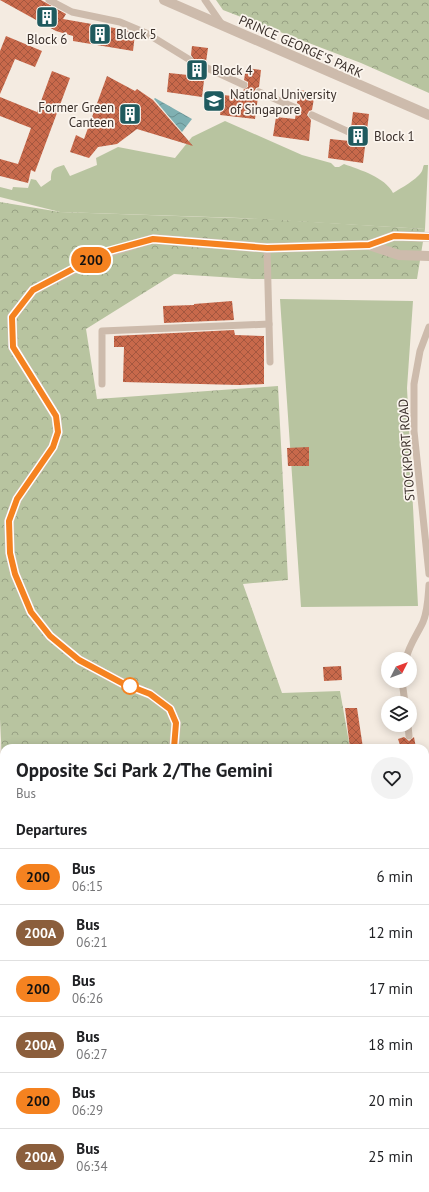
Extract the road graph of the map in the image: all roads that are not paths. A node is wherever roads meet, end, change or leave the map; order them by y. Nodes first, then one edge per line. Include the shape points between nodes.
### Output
1 (49, 0) edge
2 (164, 0) edge
3 (205, 0) edge
4 (223, 26) junction
5 (190, 60) dead end
6 (205, 67) dead end
7 (244, 85) dead end
8 (259, 92) dead end
9 (296, 108) dead end
10 (312, 115) dead end
11 (429, 115) edge
12 (351, 133) dead end
13 (429, 237) edge
14 (369, 245) junction
15 (267, 248) junction
16 (429, 256) edge
17 (269, 324) junction
18 (429, 327) edge
19 (270, 362) dead end
20 (102, 384) dead end
21 (429, 574) edge
22 (429, 585) edge
23 (408, 652) edge
24 (409, 732) edge
25 (409, 736) dead end
26 (174, 744) edge

1 - 5 lane via 72,12 120,22 146,33
2 - 4 street, PRINCE GEORGE'S PARK
3 - 4 lane
4 - 11 street, PRINCE GEORGE'S PARK
6 - 7 lane
8 - 9 lane
10 - 12 lane
13 - 14 street via 394,236
14 - 15 street
14 - 16 street via 399,255
15 - 17 lane
15 - 26 street via 153,239 105,252 33,290 12,317 13,347 56,416 58,432 53,447 17,499 9,521 10,553 15,574 31,612 50,636 79,660 122,683 150,694 170,709 176,723
17 - 19 lane
17 - 20 lane via 102,331
18 - 21 lane, STOCKPORT ROAD via 420,351 414,384 414,431
22 - 23 lane via 428,606 423,622 410,643
24 - 25 lane

